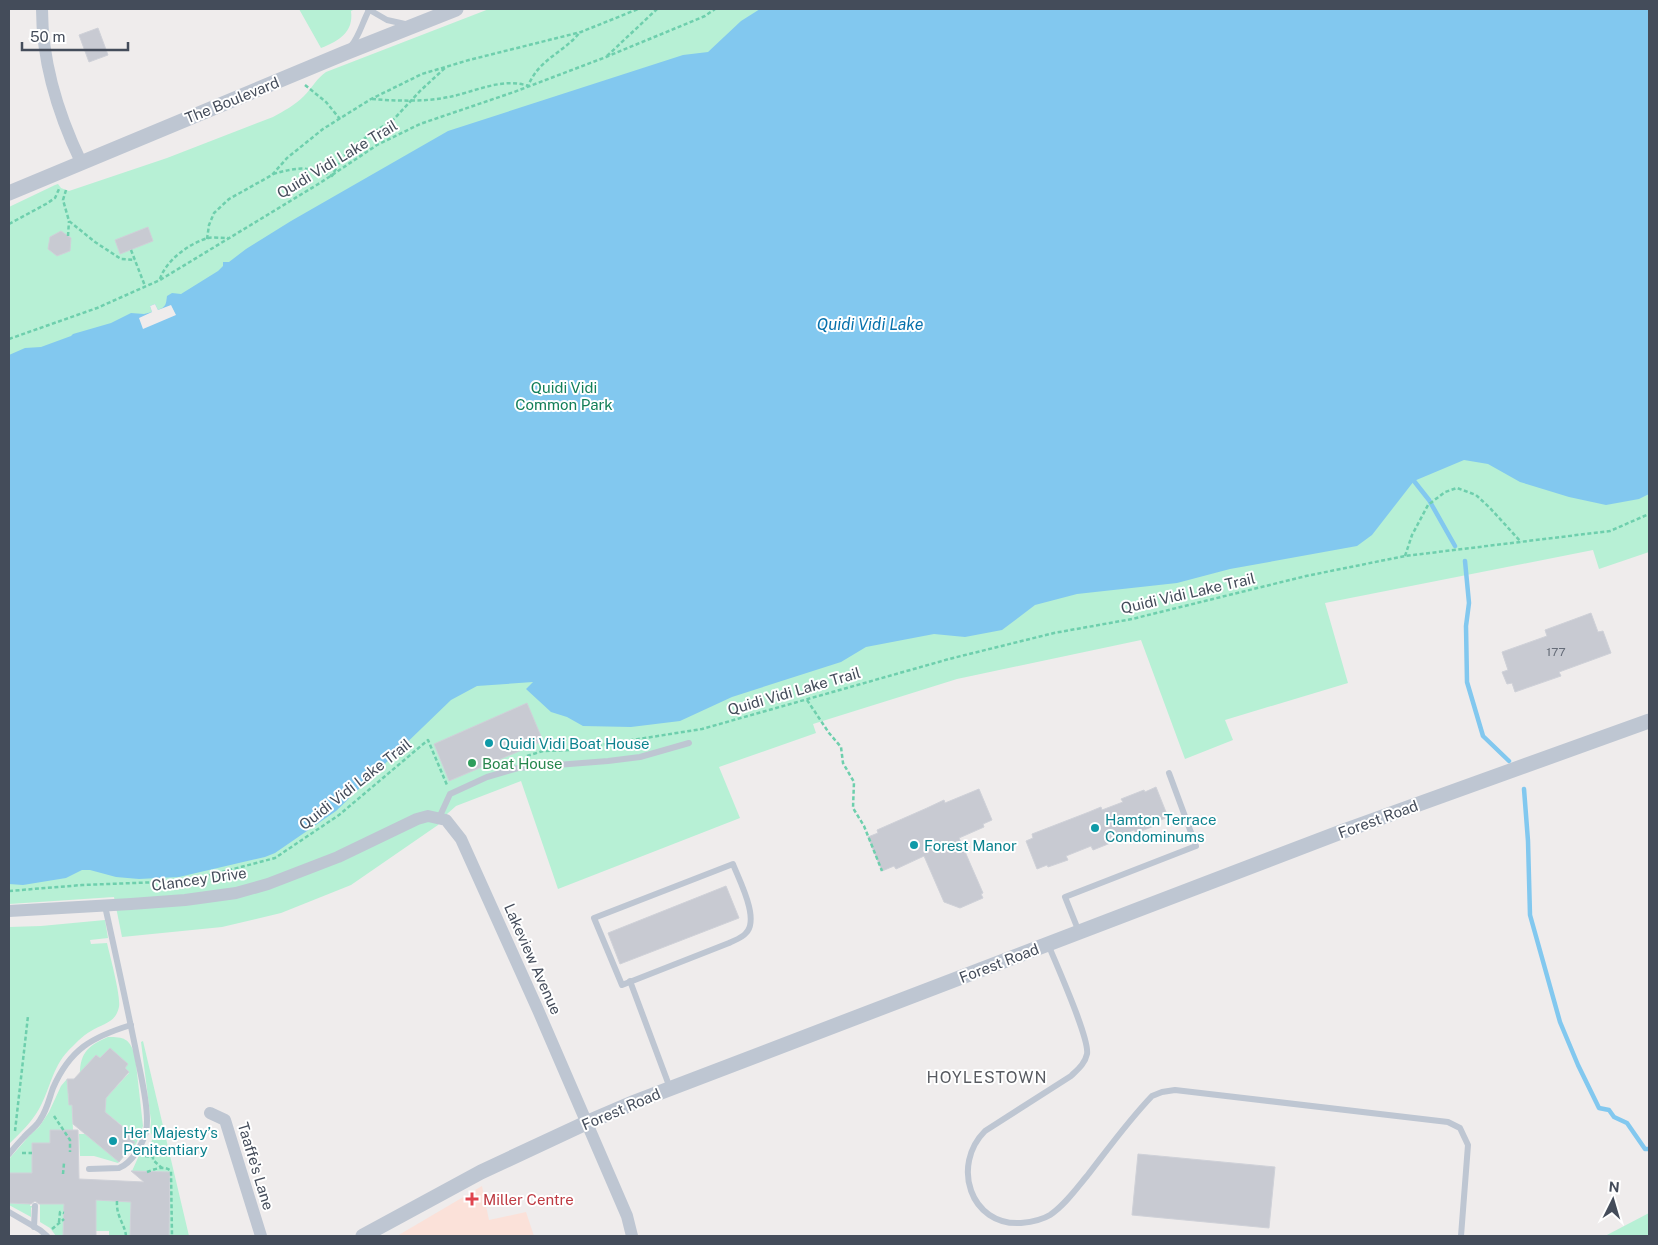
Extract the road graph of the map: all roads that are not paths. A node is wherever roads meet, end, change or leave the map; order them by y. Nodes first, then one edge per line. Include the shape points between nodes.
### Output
1 (42, 9) edge
2 (368, 9) edge
3 (456, 9) edge
4 (423, 22) junction
5 (345, 53) junction
6 (81, 162) junction
7 (9, 192) edge
8 (1649, 721) edge
9 (688, 743) dead end
10 (1169, 773) dead end
11 (439, 818) junction
12 (105, 906) junction
13 (9, 911) edge
14 (1079, 932) junction
15 (1048, 944) junction
16 (630, 981) junction
17 (131, 1025) junction
18 (670, 1088) junction
19 (210, 1113) dead end
20 (586, 1122) junction
21 (9, 1154) edge
22 (89, 1169) dead end
23 (35, 1206) dead end
24 (9, 1212) edge
25 (34, 1227) junction
26 (46, 1236) edge
27 (262, 1236) edge
28 (363, 1236) edge
29 (632, 1236) edge
30 (1461, 1236) edge

1 - 6 street via 43,41 51,84
2 - 4 lane via 387,20 403,24
2 - 5 lane via 362,30
3 - 4 street, The Boulevard
4 - 5 street, The Boulevard
5 - 6 street, The Boulevard
6 - 7 street, The Boulevard
8 - 14 street, Forest Road via 1341,832
9 - 11 lane via 640,757 518,768 487,777 450,794
10 - 14 lane via 1196,846 1065,897
11 - 12 street, Clancey Drive via 417,819 338,857 236,893
11 - 20 street, Lakeview Avenue via 446,820 461,839
12 - 13 street, Clancey Drive
12 - 17 lane
14 - 15 street, Forest Road
15 - 18 street, Forest Road
15 - 30 lane via 1082,1031 1087,1056 1071,1076 985,1131 974,1144 968,1178 973,1196 986,1212 998,1220 1013,1223 1030,1222 1050,1215 1068,1198 1152,1096 1175,1090 1448,1122 1460,1128 1468,1145
16 - 16 lane via 739,939 748,932 750,909 733,864 594,918 622,985
16 - 18 lane
17 - 21 lane via 106,1032 74,1054 62,1071 39,1122
17 - 22 lane via 146,1131 128,1163 119,1168
18 - 20 street, Forest Road
19 - 27 street, Taaffe's Lane via 225,1120
20 - 28 street, Forest Road via 481,1172
20 - 29 street, Lakeview Avenue via 627,1216
23 - 25 lane
24 - 25 lane
25 - 26 lane

